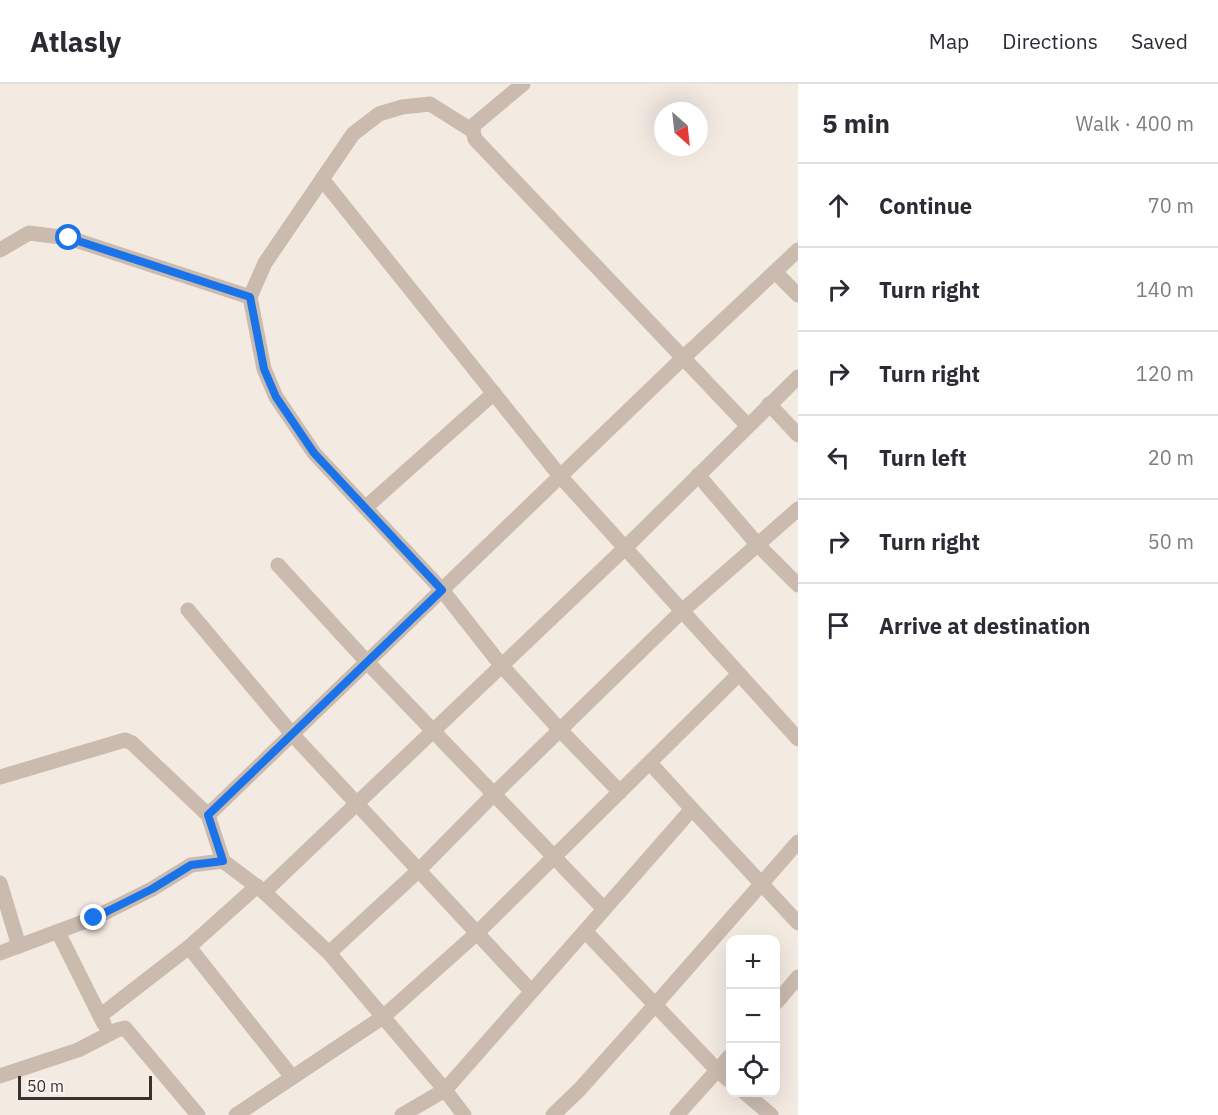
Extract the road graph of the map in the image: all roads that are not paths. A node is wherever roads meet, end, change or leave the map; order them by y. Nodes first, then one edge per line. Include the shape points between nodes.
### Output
1 (523, 84) edge
2 (473, 131) junction
3 (322, 179) junction
4 (0, 250) edge
5 (798, 250) edge
6 (775, 272) junction
7 (798, 296) edge
8 (250, 297) junction
9 (683, 358) junction
10 (798, 376) edge
11 (494, 393) junction
12 (769, 404) junction
13 (747, 425) junction
14 (798, 435) edge
15 (698, 475) junction
16 (560, 476) junction
17 (366, 507) junction
18 (798, 509) edge
19 (758, 545) junction
20 (625, 548) junction
21 (279, 565) dead end
22 (798, 585) edge
23 (442, 590) junction
24 (188, 610) dead end
25 (682, 611) junction
26 (367, 662) junction
27 (501, 665) junction
28 (739, 674) junction
29 (433, 730) junction
30 (560, 730) junction
31 (292, 734) junction
32 (798, 739) edge
33 (650, 763) junction
34 (0, 777) edge
35 (620, 792) junction
36 (494, 794) junction
37 (356, 804) junction
38 (692, 809) junction
39 (208, 815) junction
40 (798, 842) edge
41 (555, 857) junction
42 (223, 861) junction
43 (418, 871) junction
44 (0, 882) edge
45 (761, 885) junction
46 (260, 889) junction
47 (604, 909) junction
48 (798, 923) edge
49 (585, 931) junction
50 (58, 932) junction
51 (477, 933) junction
52 (19, 946) junction
53 (189, 946) junction
54 (0, 953) edge
55 (329, 953) junction
56 (798, 977) edge
57 (531, 991) junction
58 (780, 998) edge
59 (655, 1005) junction
60 (100, 1016) junction
61 (383, 1017) junction
62 (109, 1035) junction
63 (726, 1060) edge
64 (717, 1070) junction
65 (0, 1076) edge
66 (292, 1077) junction
67 (726, 1078) edge
68 (445, 1090) junction
69 (750, 1097) edge
70 (244, 1113) edge
71 (198, 1115) edge
72 (402, 1115) edge
73 (464, 1115) edge
74 (553, 1115) edge
75 (676, 1115) edge
76 (771, 1115) edge

1 - 2 street via 474,125
2 - 3 street via 430,104 379,114 353,134
2 - 9 street via 475,139
3 - 8 street via 265,263
3 - 11 street
4 - 8 street via 29,233 69,238
5 - 6 street
6 - 7 street
6 - 9 street
8 - 17 street via 264,369 276,397 314,453
9 - 13 street
9 - 16 street
10 - 12 street
11 - 16 street
11 - 17 street
12 - 13 street
12 - 14 street
13 - 15 street
15 - 19 street
15 - 20 street
16 - 20 street
16 - 23 street
17 - 23 street
18 - 19 street
19 - 22 street
19 - 25 street
20 - 25 street
20 - 27 street
21 - 26 street
23 - 26 street
23 - 27 street
24 - 31 street
25 - 28 street
25 - 30 street
26 - 29 street
26 - 31 street
27 - 29 street
27 - 30 street
28 - 32 street
28 - 33 street
29 - 36 street
29 - 37 street
30 - 35 street
30 - 36 street
31 - 37 street
31 - 39 street
33 - 35 street
33 - 38 street
34 - 39 street via 125,740
35 - 41 street
36 - 41 street
36 - 43 street
37 - 43 street
37 - 46 street
38 - 45 street
38 - 47 street
39 - 42 street
40 - 45 street
41 - 47 street
41 - 51 street
42 - 46 street
42 - 50 street via 191,865 152,889
43 - 51 street
43 - 55 street
44 - 52 street
45 - 48 street
45 - 59 street
46 - 53 street
46 - 55 street
47 - 49 street
49 - 57 street
49 - 59 street
50 - 52 street
50 - 60 street
51 - 57 street
51 - 61 street
52 - 54 street
53 - 60 street
53 - 66 street
55 - 61 street
56 - 58 street
57 - 68 street
59 - 64 street
59 - 74 street
60 - 62 street
61 - 66 street
61 - 68 street
62 - 65 street via 78,1050
62 - 71 street via 125,1028
63 - 64 street
64 - 67 street
64 - 75 street
66 - 70 street
68 - 72 street
68 - 73 street
69 - 76 street

